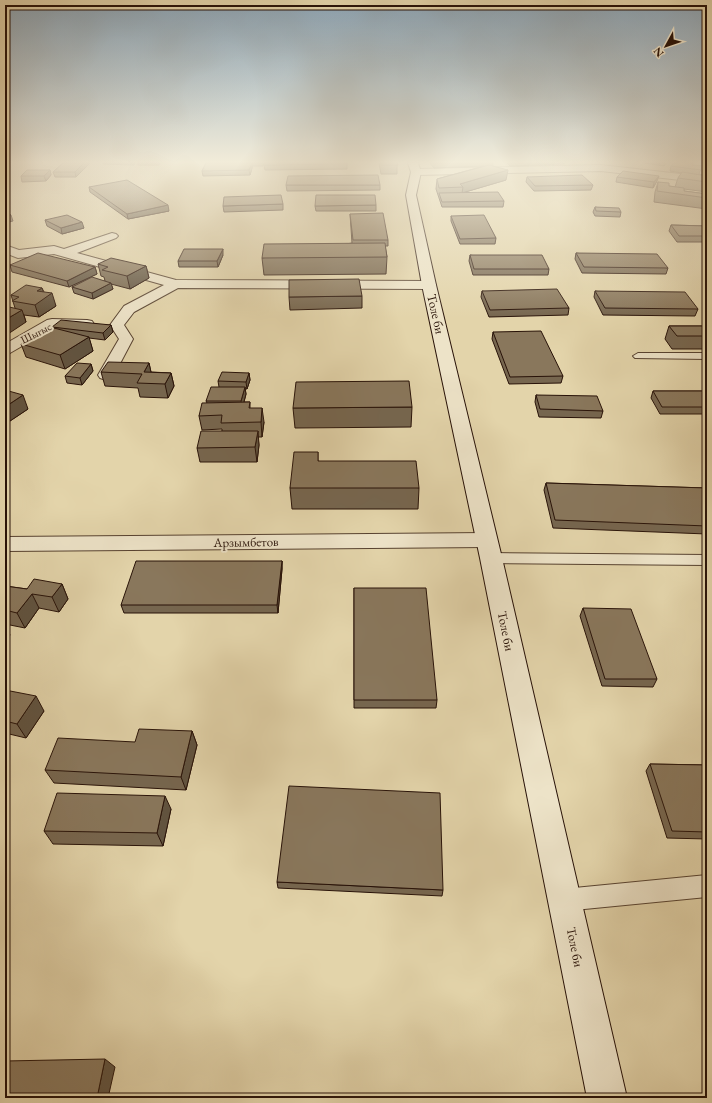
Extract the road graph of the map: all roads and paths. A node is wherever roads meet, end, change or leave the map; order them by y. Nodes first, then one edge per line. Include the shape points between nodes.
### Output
1 (415, 214) edge
2 (112, 236) dead end
3 (5, 249) edge
4 (65, 253) junction
5 (175, 284) junction
6 (430, 285) junction
7 (117, 325) junction
8 (5, 350) edge
9 (638, 356) dead end
10 (707, 356) edge
11 (106, 375) edge
12 (5, 544) edge
13 (488, 549) junction
14 (707, 560) edge
15 (707, 886) edge
16 (564, 900) junction
17 (607, 1098) edge

1 - 6 street, Толе би
2 - 4 street
3 - 4 street via 18,254 54,250
4 - 5 street
5 - 6 street
5 - 7 street via 129,309
6 - 13 street, Толе би
7 - 8 street, Шыгыс via 52,323
7 - 11 street via 126,339
9 - 10 lane
12 - 13 street, Арзымбетов
13 - 14 lane
13 - 16 street, Толе би
15 - 16 lane
16 - 17 street, Толе би

